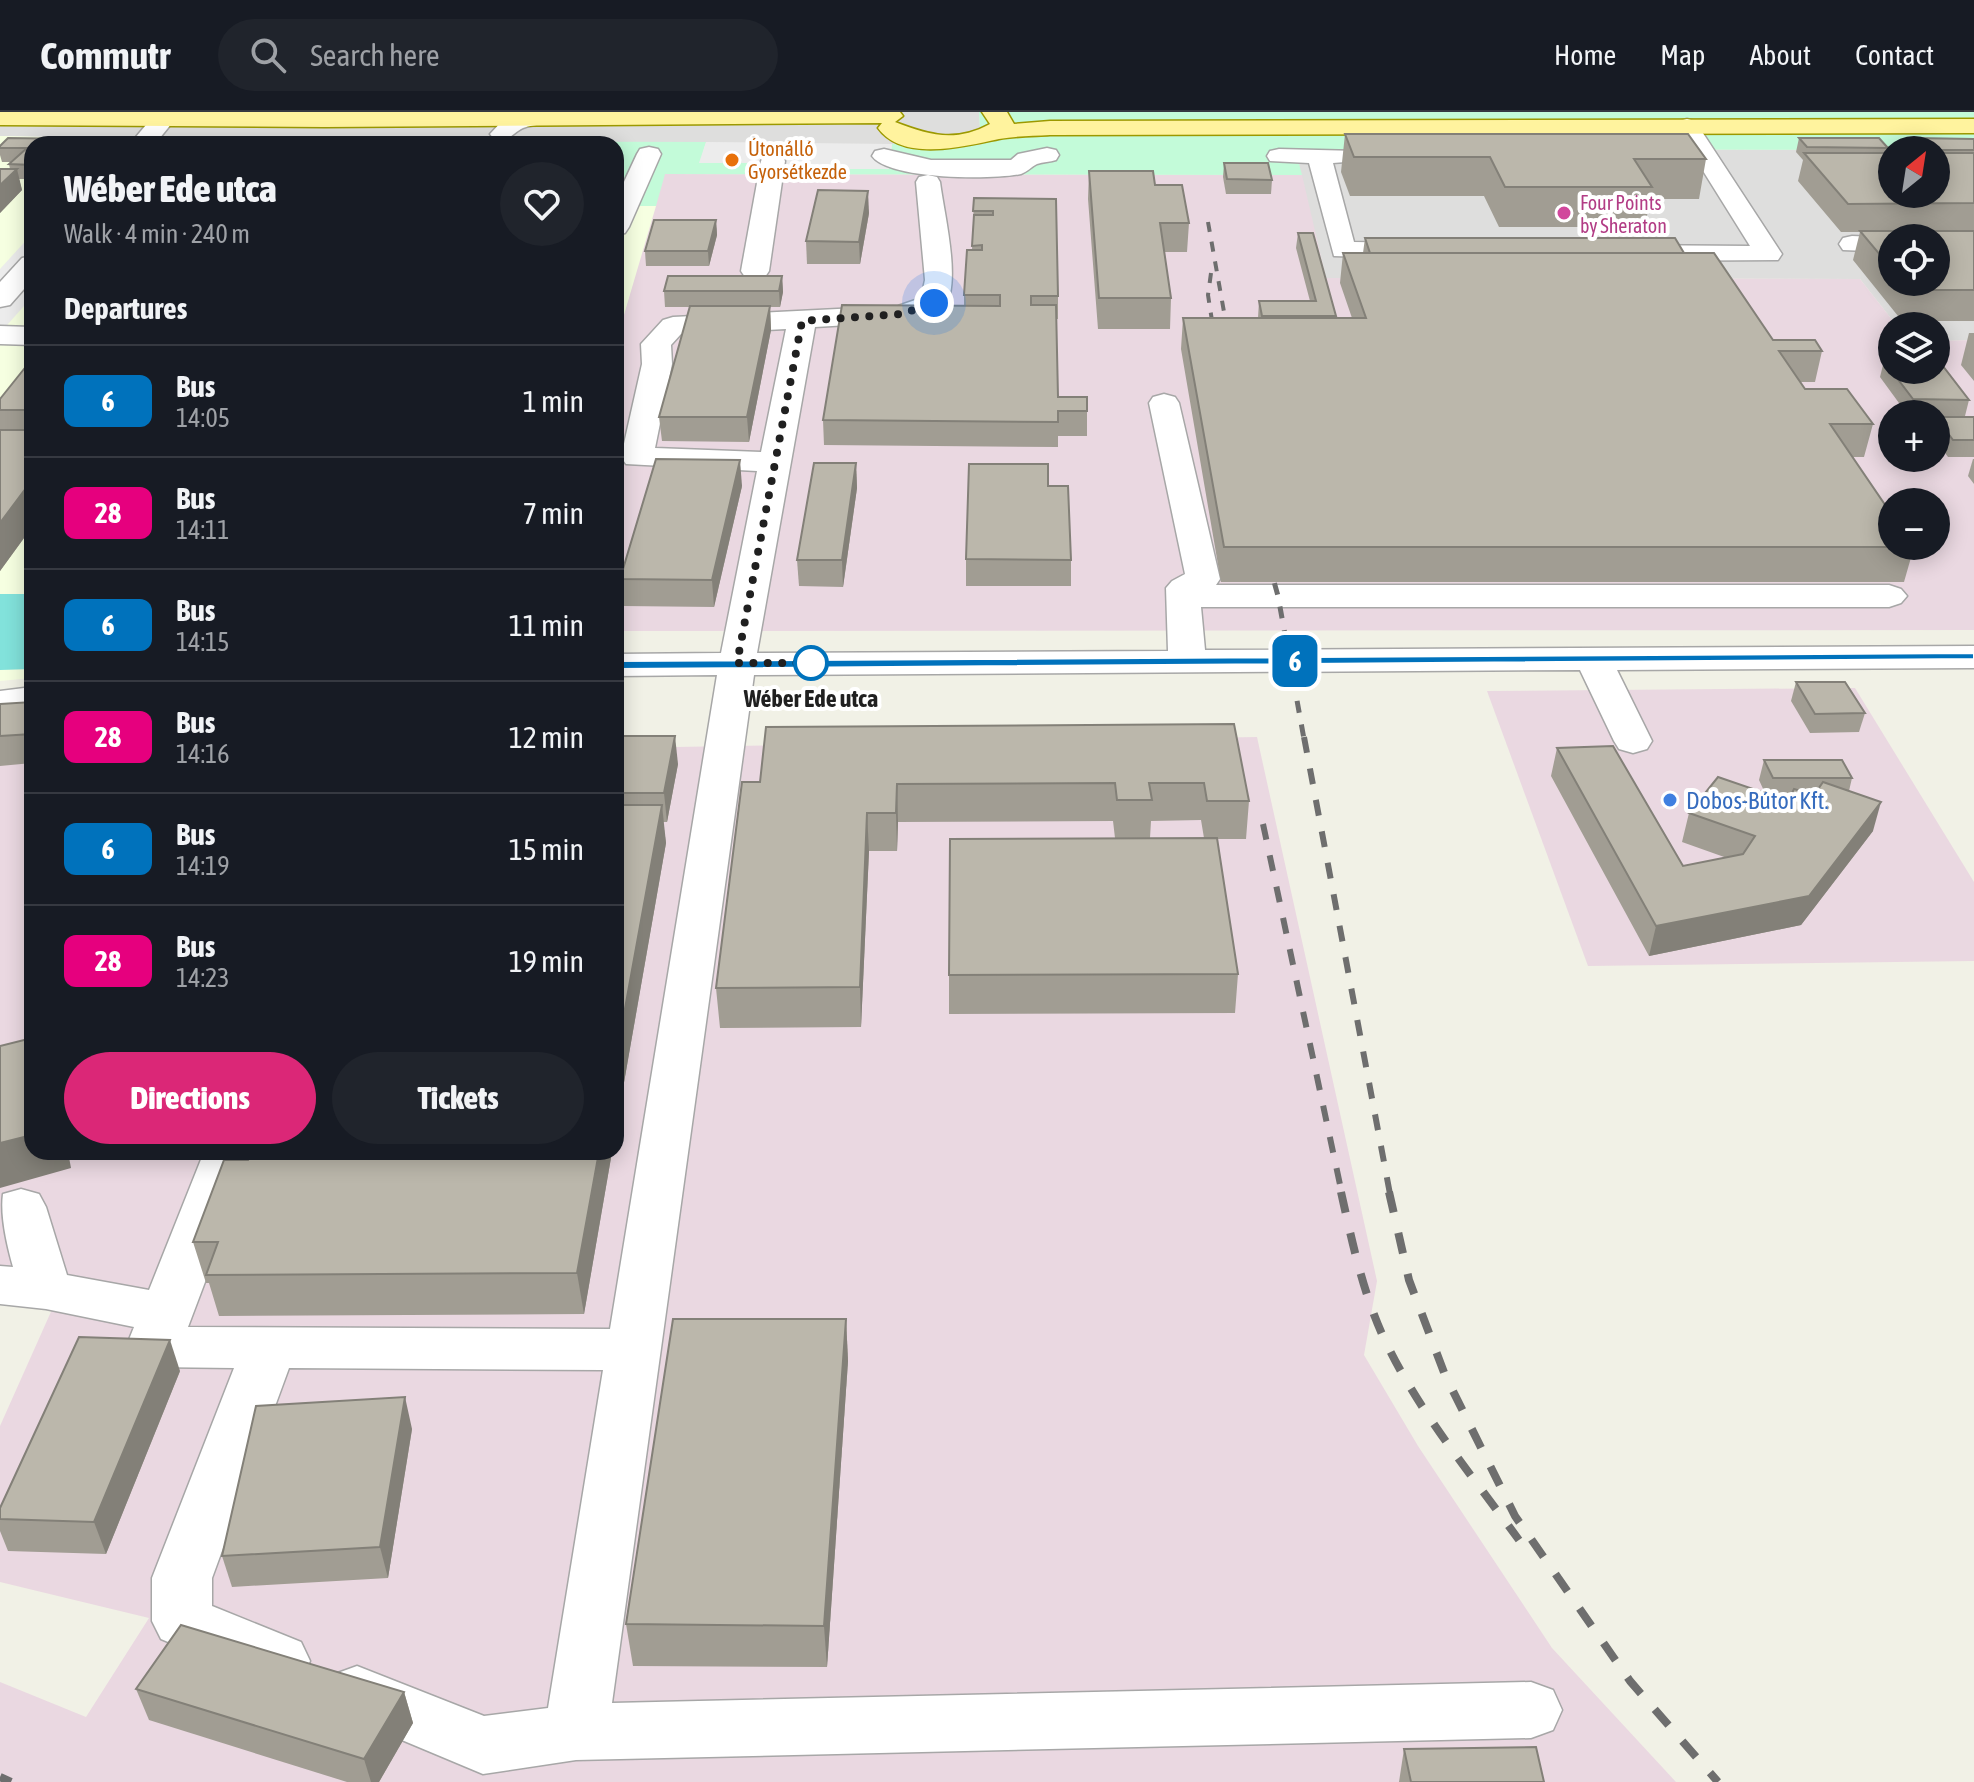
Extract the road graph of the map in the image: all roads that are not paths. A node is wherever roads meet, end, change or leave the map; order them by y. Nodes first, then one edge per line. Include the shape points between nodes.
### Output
1 (328, 116) edge
2 (556, 117) junction
3 (0, 118) edge
4 (1974, 118) edge
5 (893, 119) edge
6 (996, 119) edge
7 (1687, 126) junction
8 (1974, 126) edge
9 (0, 127) edge
10 (1270, 128) junction
11 (154, 130) edge
12 (504, 130) junction
13 (649, 154) dead end
14 (1047, 155) dead end
15 (1319, 156) junction
16 (1380, 157) edge
17 (1675, 157) edge
18 (1707, 157) junction
19 (773, 161) dead end
20 (886, 161) dead end
21 (928, 182) dead end
22 (624, 209) edge
23 (1852, 244) dead end
24 (1878, 244) edge
25 (1454, 251) edge
26 (1596, 252) edge
27 (755, 271) dead end
28 (24, 273) edge
29 (0, 299) edge
30 (802, 321) junction
31 (0, 335) edge
32 (24, 336) edge
33 (1164, 403) dead end
34 (776, 462) junction
35 (1183, 596) junction
36 (1889, 596) dead end
37 (1974, 657) edge
38 (1592, 658) junction
39 (1187, 660) junction
40 (737, 663) junction
41 (624, 665) edge
42 (24, 699) edge
43 (0, 702) edge
44 (1633, 741) dead end
45 (226, 1160) edge
46 (21, 1207) dead end
47 (23, 1287) edge
48 (166, 1313) junction
49 (269, 1348) junction
50 (633, 1350) junction
51 (1531, 1710) dead end
52 (576, 1732) junction

1 - 2 main road
1 - 11 main road
2 - 5 main road
2 - 12 street via 519,122
3 - 11 main road
4 - 6 main road
5 - 6 main road via 906,137 932,141 975,139
5 - 12 main road
6 - 10 main road via 1050,128
7 - 8 main road
7 - 10 main road
7 - 18 street
9 - 11 main road
10 - 15 street via 1282,166
11 - 12 main road
13 - 22 street
14 - 20 street via 1017,167
15 - 16 street
15 - 25 street via 1343,250
17 - 18 street
18 - 26 street via 1769,254
19 - 27 street
21 - 30 street via 939,280 934,303 901,314
23 - 24 street
28 - 29 street
30 - 34 street
30 - 34 street via 673,326 656,344 657,364 637,457
31 - 32 street
33 - 35 street via 1203,579 1184,588
34 - 40 street
35 - 36 street
35 - 39 street
37 - 38 street
38 - 39 street
38 - 44 street
39 - 40 street
40 - 41 street
40 - 50 street
42 - 43 street
45 - 48 street
46 - 47 street
47 - 48 street
48 - 49 street via 153,1347
49 - 50 street
49 - 52 street via 182,1578 182,1621 483,1745
50 - 52 street
51 - 52 street

